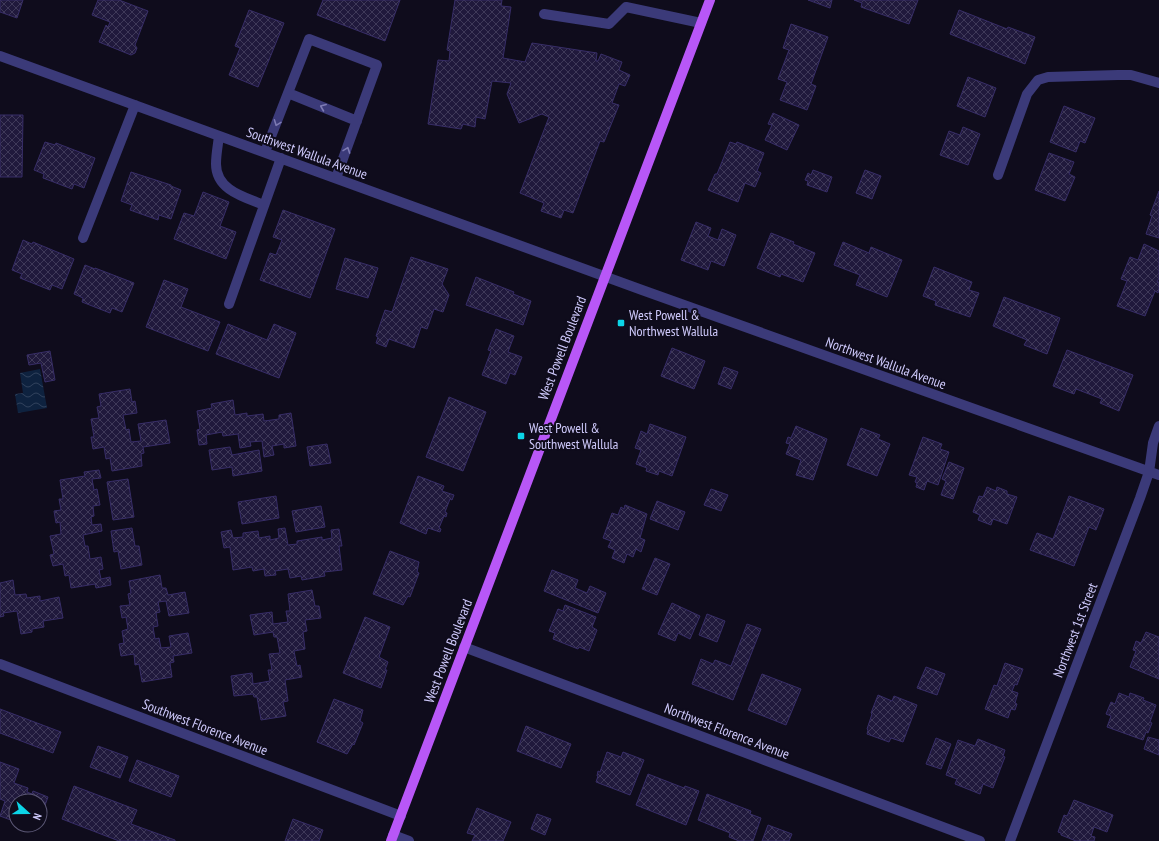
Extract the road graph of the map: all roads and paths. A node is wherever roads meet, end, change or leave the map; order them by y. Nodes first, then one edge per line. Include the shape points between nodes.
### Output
1 (710, 0) edge
2 (623, 3) edge
3 (544, 14) dead end
4 (701, 23) junction
5 (0, 56) edge
6 (1159, 83) edge
7 (288, 93) junction
8 (135, 105) junction
9 (357, 121) junction
10 (219, 136) junction
11 (266, 152) junction
12 (281, 158) junction
13 (998, 175) dead end
14 (336, 178) junction
15 (264, 206) junction
16 (83, 238) dead end
17 (605, 276) junction
18 (229, 304) dead end
19 (1159, 426) edge
20 (1149, 472) junction
21 (1159, 475) edge
22 (464, 646) junction
23 (0, 664) edge
24 (401, 816) junction
25 (392, 838) edge
26 (409, 841) edge
27 (980, 841) edge
28 (1010, 841) edge

1 - 4 main road, West Powell Boulevard
2 - 3 street via 609,24
2 - 4 street
4 - 17 main road, West Powell Boulevard
5 - 8 street, Southwest Wallula Avenue
6 - 13 street via 1131,75 1048,77 1038,80 1027,94
9 -> 7 street
7 - 9 street via 309,39 377,65
7 -> 11 street
8 - 10 street, Southwest Wallula Avenue
8 - 16 street
14 -> 9 street
10 - 11 street, Southwest Wallula Avenue
10 - 15 street via 216,165 219,179 232,192
11 - 12 street, Southwest Wallula Avenue
12 - 14 street, Southwest Wallula Avenue
12 - 15 street
14 - 17 street, Southwest Wallula Avenue
15 - 18 street
17 - 20 street, Northwest Wallula Avenue
17 - 22 main road, West Powell Boulevard
19 - 20 street, Northwest 1st Street via 1153,443
20 - 21 street, Northwest Wallula Avenue
20 - 28 street, Northwest 1st Street
22 - 24 main road, West Powell Boulevard
22 - 27 street, Northwest Florence Avenue
23 - 24 street, Southwest Florence Avenue
24 - 25 main road, West Powell Boulevard
25 - 26 street

